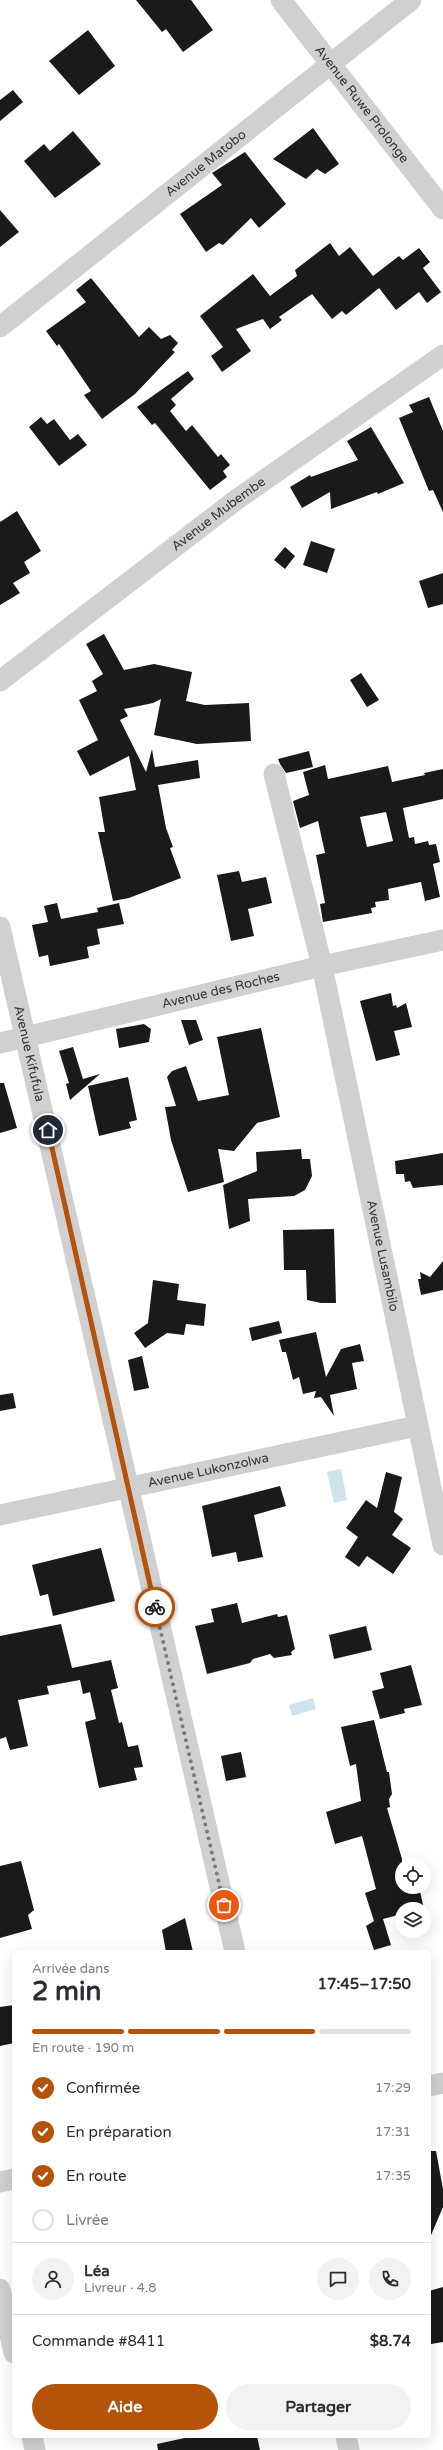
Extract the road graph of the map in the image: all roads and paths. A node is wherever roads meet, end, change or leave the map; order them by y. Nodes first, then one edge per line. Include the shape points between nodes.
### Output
1 (281, 0) edge
2 (411, 0) edge
3 (330, 63) junction
4 (443, 209) edge
5 (0, 328) edge
6 (443, 356) edge
7 (0, 681) edge
8 (274, 774) dead end
9 (0, 926) edge
10 (443, 940) edge
11 (322, 966) junction
12 (26, 1037) junction
13 (0, 1043) edge
14 (417, 1426) junction
15 (128, 1486) junction
16 (0, 1515) edge
17 (443, 1545) edge
18 (235, 1950) edge
19 (443, 2083) edge
20 (431, 2086) edge
21 (12, 2179) edge
22 (0, 2182) edge
23 (0, 2289) edge
24 (12, 2344) edge
25 (33, 2438) edge
26 (346, 2438) edge
27 (36, 2450) edge
28 (349, 2450) edge

1 - 3 street, Avenue Ruwe Prolonge
2 - 3 street, Avenue Matobo
3 - 4 street, Avenue Ruwe Prolonge
3 - 5 street, Avenue Matobo
6 - 7 street, Avenue Mubembe via 236,500
8 - 11 street, Avenue Lusambilo
9 - 12 street, Avenue Kifufula
10 - 11 street, Avenue des Roches
11 - 12 street, Avenue des Roches
11 - 14 street, Avenue Lusambilo
12 - 13 street, Avenue des Roches
12 - 15 street, Avenue Kifufula
14 - 15 street, Avenue Lukonzolwa
14 - 17 street, Avenue Lusambilo
15 - 16 street, Avenue Lukonzolwa
15 - 18 street, Avenue Kifufula
19 - 20 street
21 - 22 street
23 - 24 street
25 - 27 street
26 - 28 street

